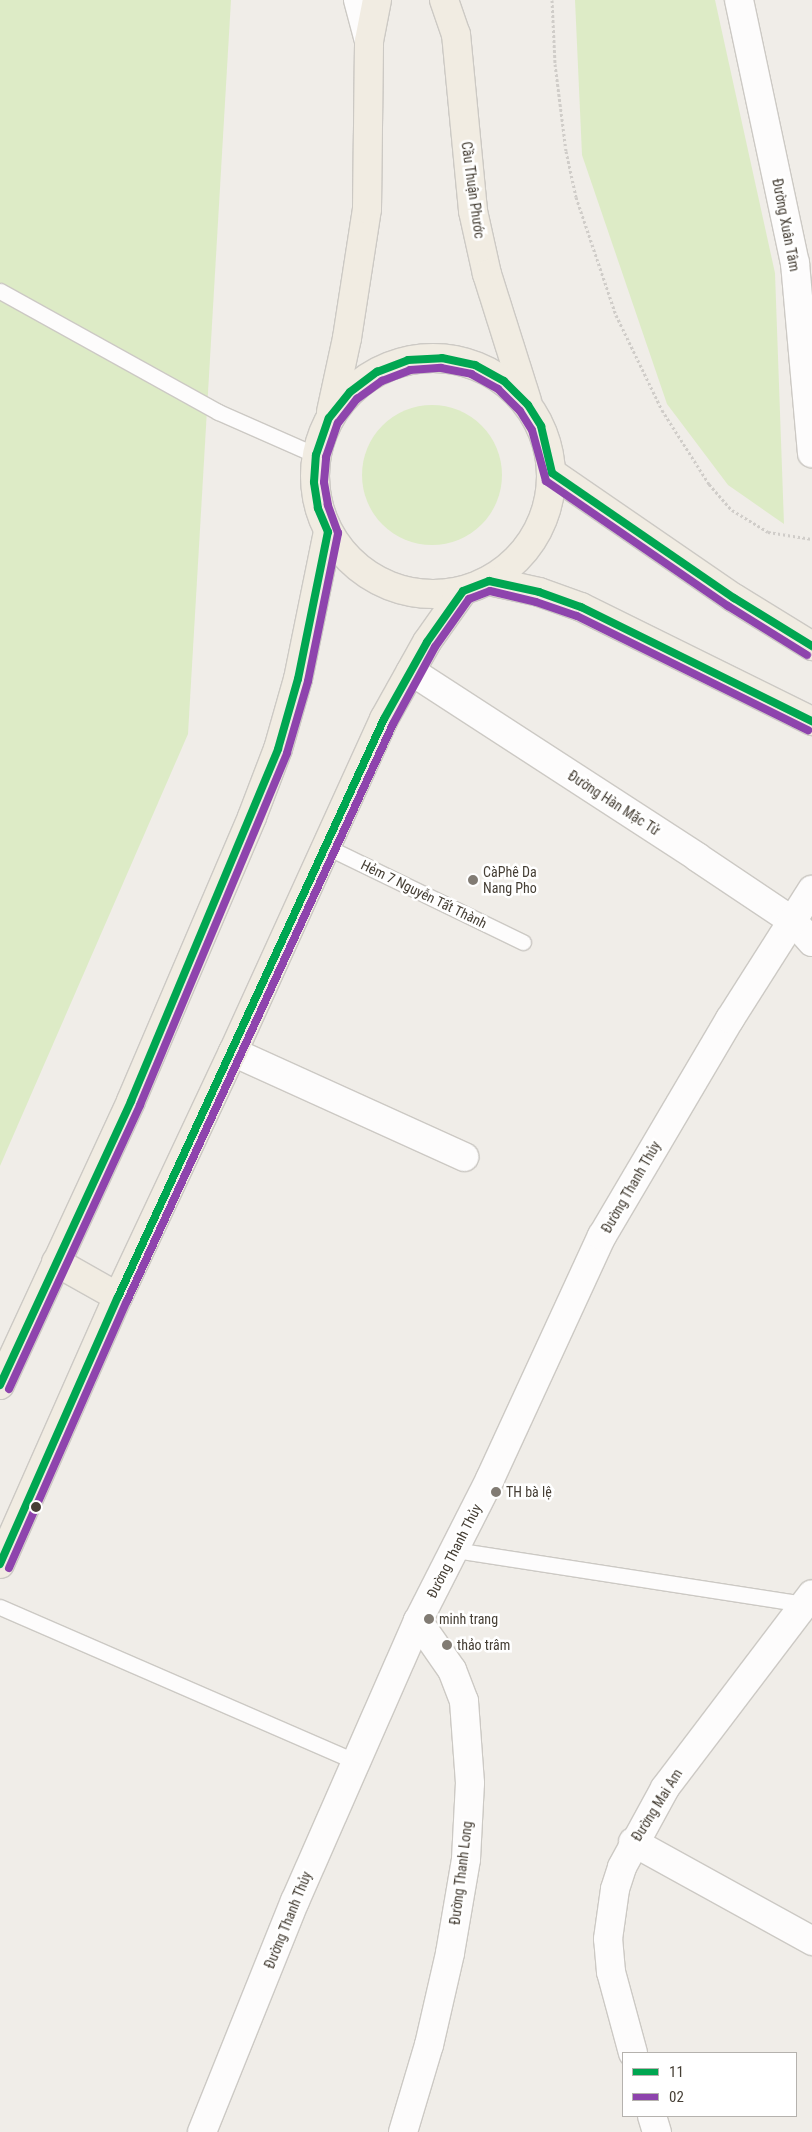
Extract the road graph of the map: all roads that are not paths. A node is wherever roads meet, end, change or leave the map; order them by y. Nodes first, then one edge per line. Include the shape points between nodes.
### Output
1 (358, 0) edge
2 (377, 0) edge
3 (444, 0) edge
4 (460, 0) edge
5 (739, 0) edge
6 (456, 34) junction
7 (369, 41) junction
8 (803, 263) edge
9 (0, 291) edge
10 (528, 405) junction
11 (329, 418) junction
12 (812, 453) edge
13 (316, 456) junction
14 (552, 473) junction
15 (328, 532) junction
16 (489, 581) junction
17 (463, 591) junction
18 (812, 640) edge
19 (812, 646) edge
20 (411, 671) junction
21 (812, 721) edge
22 (325, 846) junction
23 (812, 890) edge
24 (794, 922) junction
25 (523, 942) dead end
26 (812, 942) edge
27 (233, 1052) junction
28 (464, 1157) dead end
29 (56, 1262) junction
30 (118, 1296) junction
31 (0, 1385) edge
32 (454, 1550) junction
33 (0, 1564) edge
34 (808, 1599) edge
35 (0, 1607) edge
36 (418, 1621) junction
37 (356, 1762) junction
38 (633, 1842) junction
39 (812, 1941) edge
40 (633, 2052) edge
41 (652, 2117) edge
42 (202, 2132) edge
43 (403, 2132) edge
44 (657, 2132) edge

1 - 7 street
2 - 7 main road
3 - 6 main road, Cầu Thuận Phước
4 - 6 street
5 - 8 street, Đường Xuân Tâm
6 - 10 main road, Cầu Thuận Phước via 473,211 487,274
7 - 11 main road via 367,209 347,338
8 - 12 street, Đường Xuân Tâm
9 - 13 lane via 218,412
10 - 11 main road via 504,381 475,365 442,358 408,360 377,372 350,392
10 - 14 main road via 541,426
11 - 13 main road
13 - 15 main road via 314,482 318,508
14 - 16 main road via 548,505 536,535 516,561
14 - 19 main road via 734,598
15 - 17 main road via 346,557 371,577 400,590 431,594
15 - 29 main road via 298,679 278,749 132,1101
16 - 17 main road
16 - 21 main road via 539,592 581,607
17 - 20 main road
18 - 19 street
20 - 22 main road via 384,719
20 - 24 street, Đường Hàn Mặc Tử
22 - 25 lane, Hẻm 7 Nguyễn Tất Thành
22 - 27 main road
23 - 24 street, Đường Thanh Thủy
24 - 26 street, Đường Hàn Mặc Tử
24 - 32 street, Đường Thanh Thủy via 730,1019 602,1236
27 - 28 street
27 - 30 main road
29 - 30 main road
29 - 31 main road
30 - 33 main road
32 - 34 lane
32 - 36 street, Đường Thanh Thủy
34 - 38 street, Đường Mai Am via 665,1788
35 - 37 lane
36 - 37 street, Đường Thanh Thủy
36 - 43 street, Đường Thanh Long via 452,1670 464,1701 470,1783 466,1859 450,1953 429,2045
37 - 42 street, Đường Thanh Thủy via 295,1901
38 - 39 street
38 - 40 street, Đường Mai Am via 614,1889 608,1939 611,1972
41 - 44 street

